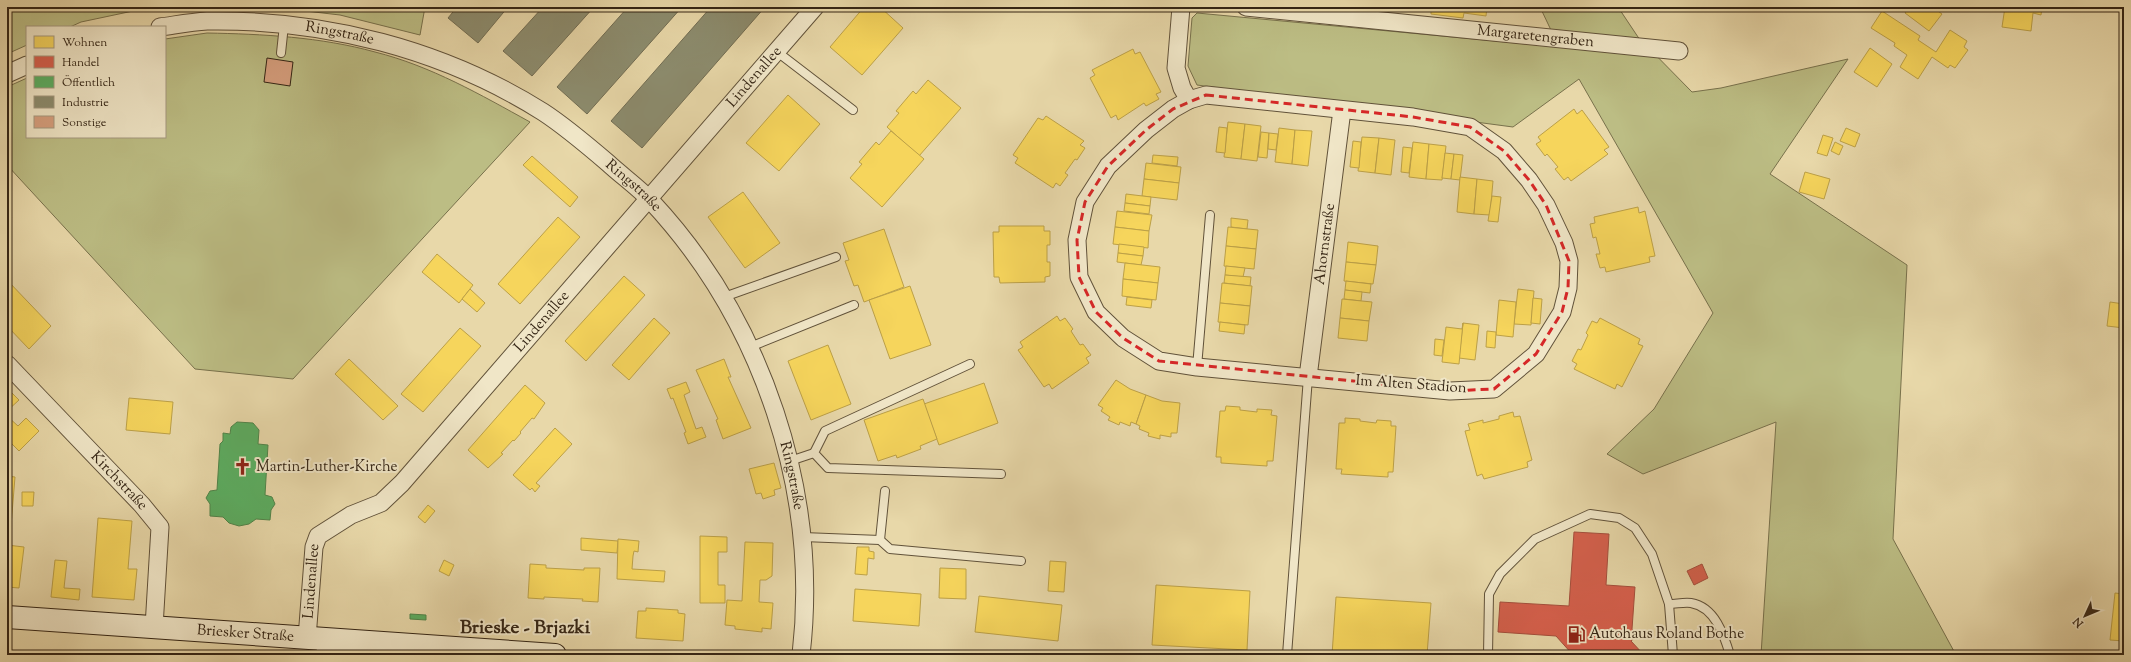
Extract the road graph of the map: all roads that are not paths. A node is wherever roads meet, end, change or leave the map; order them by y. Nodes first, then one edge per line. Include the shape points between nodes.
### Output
1 (815, 7) edge
2 (1181, 7) edge
3 (1246, 7) edge
4 (1392, 14) edge
5 (284, 25) junction
6 (166, 26) edge
7 (776, 51) junction
8 (1679, 51) dead end
9 (281, 53) dead end
10 (26, 65) edge
11 (7, 74) edge
12 (1190, 100) junction
13 (853, 110) dead end
14 (1342, 110) junction
15 (649, 199) junction
16 (1210, 215) dead end
17 (836, 257) dead end
18 (724, 298) junction
19 (854, 305) dead end
20 (750, 347) junction
21 (7, 364) edge
22 (970, 364) dead end
23 (1197, 366) junction
24 (1308, 377) junction
25 (814, 453) junction
26 (790, 461) junction
27 (1001, 474) dead end
28 (884, 491) dead end
29 (803, 538) junction
30 (880, 540) junction
31 (1021, 561) dead end
32 (1669, 604) junction
33 (7, 617) edge
34 (154, 627) junction
35 (319, 644) edge
36 (399, 650) edge
37 (555, 655) edge
38 (801, 655) edge
39 (1287, 655) edge
40 (1488, 655) edge
41 (1673, 655) edge
42 (1730, 655) edge

1 - 7 street, Lindenallee
2 - 12 street via 1176,68 1182,88
3 - 4 street, Margaretengraben
4 - 8 street, Margaretengraben
5 - 6 street, Ringstraße via 204,21
5 - 9 lane
5 - 15 street, Ringstraße via 337,32 383,42 418,52 479,78 544,113
7 - 13 lane
7 - 15 street, Lindenallee
10 - 11 street
12 - 14 street, Im Alten Stadion via 1206,95 1237,97
12 - 23 street, Im Alten Stadion via 1173,109 1146,130 1108,166 1085,202 1078,240 1079,277 1096,312 1123,338 1160,361
14 - 24 street, Ahornstraße
14 - 24 street, Im Alten Stadion via 1413,117 1470,127 1504,151 1529,180 1546,206 1564,243 1569,261 1568,288 1562,312 1536,354 1494,389 1450,390
15 - 18 street, Ringstraße via 677,231
15 - 35 street, Lindenallee via 402,483 381,503 351,515 318,536 314,547
16 - 23 lane
17 - 18 lane
18 - 20 street, Ringstraße
19 - 20 lane
20 - 26 street, Ringstraße via 771,400
21 - 34 street, Kirchstraße via 160,527
22 - 25 lane via 825,431
23 - 24 street, Im Alten Stadion
24 - 39 lane
25 - 26 lane
25 - 27 lane via 828,468
26 - 29 street, Ringstraße
28 - 30 lane
29 - 30 lane
29 - 38 street, Ringstraße via 805,586
30 - 31 lane via 890,549
32 - 40 lane via 1652,554 1635,528 1619,518 1590,514 1535,540 1500,574 1489,594
32 - 41 lane
32 - 42 lane via 1691,603 1706,610 1722,628
33 - 34 main road, Briesker Straße
34 - 35 main road, Briesker Straße
35 - 36 main road, Briesker Straße
36 - 37 main road, Briesker Straße

